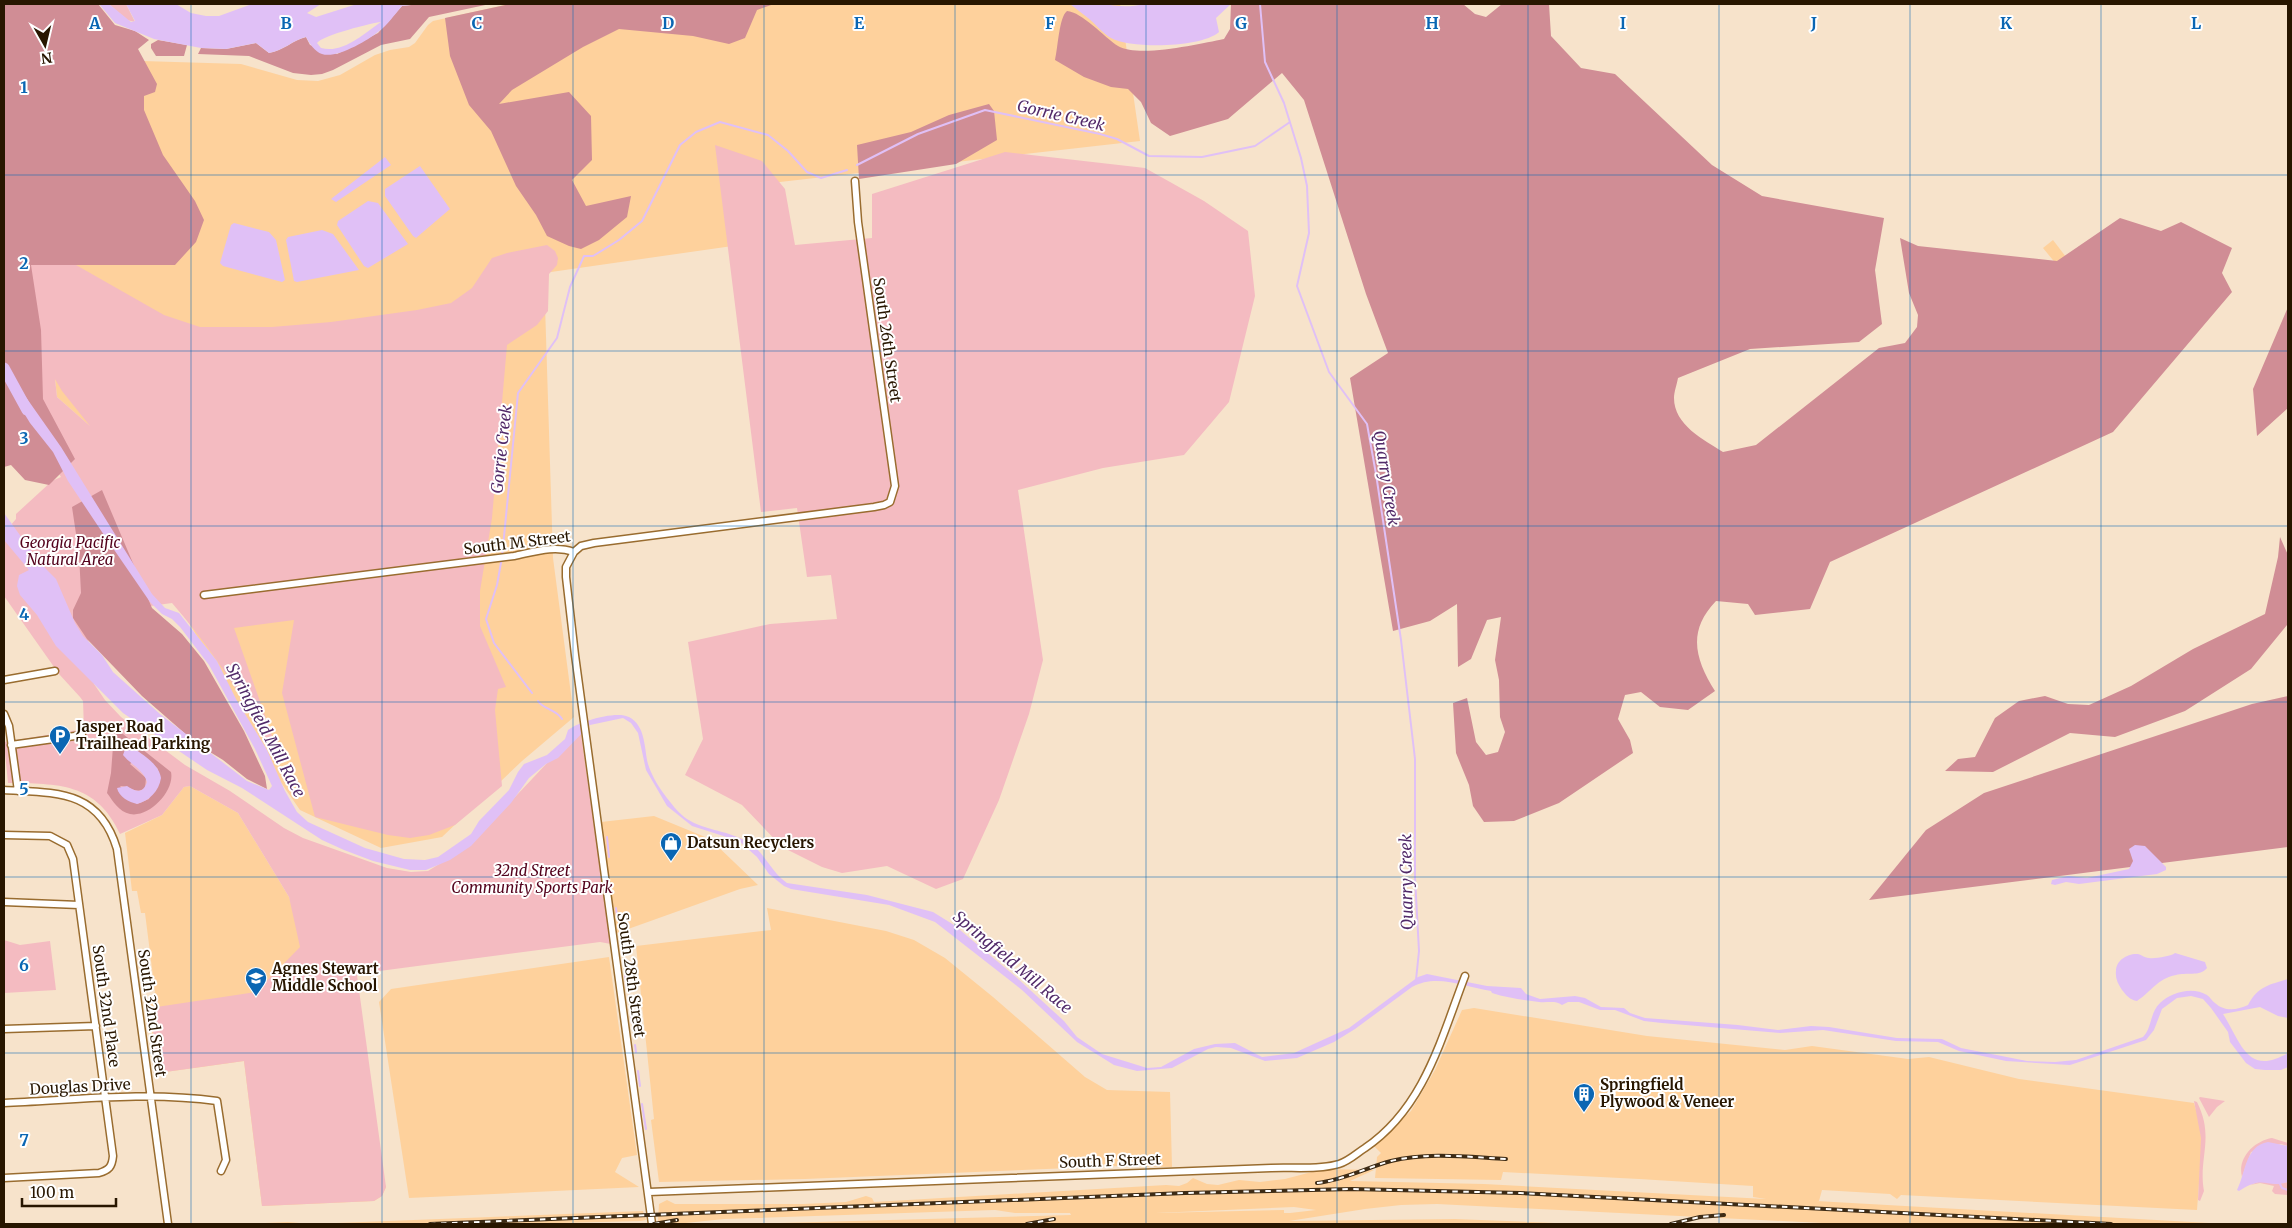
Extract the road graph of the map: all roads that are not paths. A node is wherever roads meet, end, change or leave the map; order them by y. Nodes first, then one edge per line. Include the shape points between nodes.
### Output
1 (855, 181) dead end
2 (890, 502) joint
3 (574, 552) junction
4 (204, 596) dead end
5 (55, 672) dead end
6 (4, 680) edge
7 (4, 714) edge
8 (82, 735) dead end
9 (11, 745) junction
10 (4, 790) edge
11 (18, 791) junction
12 (4, 836) edge
13 (4, 902) edge
14 (79, 905) junction
15 (1465, 976) dead end
16 (96, 1026) junction
17 (4, 1029) edge
18 (151, 1096) junction
19 (106, 1099) junction
20 (4, 1103) edge
21 (221, 1171) dead end
22 (4, 1178) edge
23 (649, 1192) junction
24 (168, 1224) edge
25 (652, 1224) edge

1 - 2 street, South 26th Street via 895,486
2 - 3 street, South M Street via 874,507 594,542
3 - 4 street, South M Street via 551,548 508,557
3 - 23 street, South 28th Street via 566,567 566,577
5 - 6 street
7 - 9 street
8 - 9 street
9 - 11 street
10 - 11 street
11 - 18 street, South 32nd Street via 65,794 84,802 96,811 114,836
12 - 14 street, South 32nd Place via 50,836 67,846 73,859
13 - 14 street
14 - 16 street, South 32nd Place
15 - 23 street, South F Street via 1430,1072 1418,1091 1373,1143 1340,1164
16 - 17 street
16 - 19 street, South 32nd Place
18 - 19 street, Douglas Drive
18 - 21 street, Douglas Drive via 217,1101 226,1160
18 - 24 street, South 32nd Street
19 - 20 street, Douglas Drive
19 - 22 street, South 32nd Place via 113,1156 109,1170
23 - 25 street, South 28th Street

